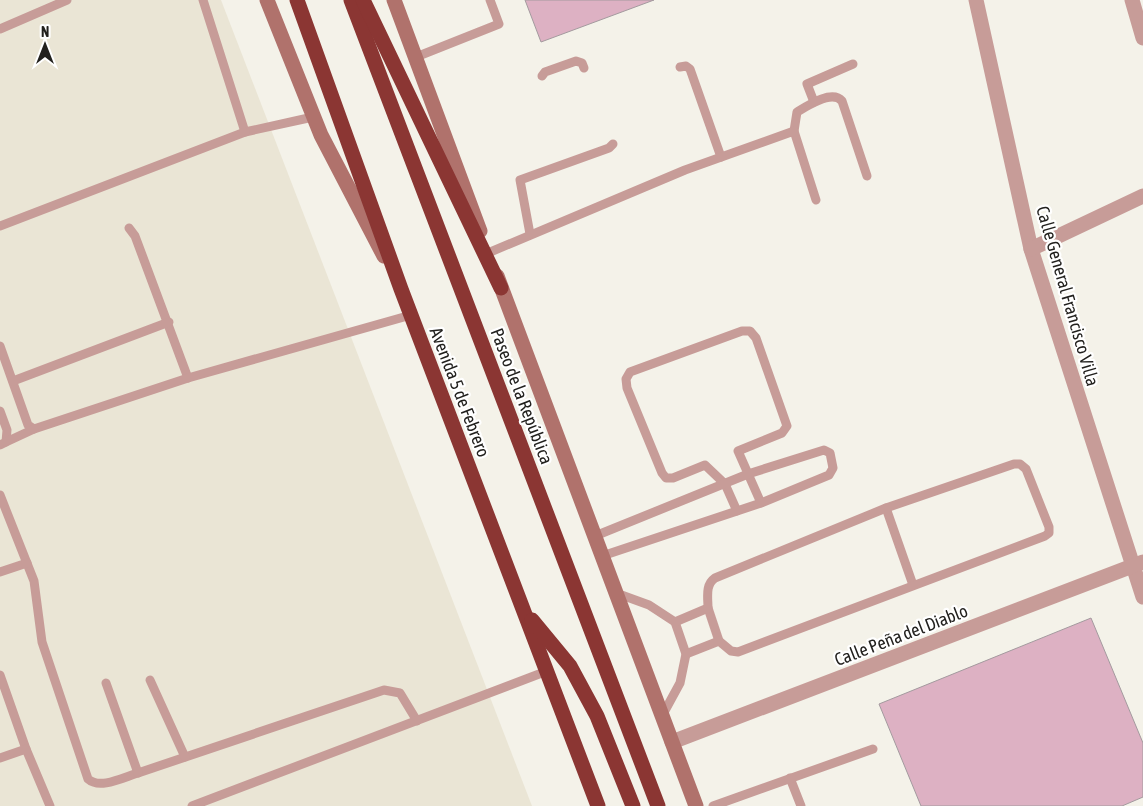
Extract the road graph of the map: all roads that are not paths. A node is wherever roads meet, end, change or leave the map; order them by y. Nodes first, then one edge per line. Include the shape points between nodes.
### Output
1 (67, 0) edge
2 (202, 0) edge
3 (267, 0) edge
4 (297, 0) edge
5 (351, 0) edge
6 (363, 0) edge
7 (394, 0) edge
8 (490, 0) edge
9 (976, 0) edge
10 (1132, 0) edge
11 (0, 29) edge
12 (1143, 38) edge
13 (416, 57) junction
14 (853, 64) dead end
15 (680, 67) dead end
16 (584, 68) dead end
17 (542, 76) dead end
18 (814, 102) junction
19 (314, 117) junction
20 (794, 131) junction
21 (245, 132) junction
22 (613, 144) dead end
23 (721, 157) junction
24 (867, 176) dead end
25 (1143, 196) edge
26 (816, 200) dead end
27 (0, 226) edge
28 (129, 228) dead end
29 (530, 234) junction
30 (1032, 249) junction
31 (488, 253) junction
32 (501, 288) junction
33 (401, 289) junction
34 (411, 315) junction
35 (169, 322) junction
36 (0, 346) edge
37 (188, 378) junction
38 (13, 380) junction
39 (0, 410) edge
40 (34, 429) junction
41 (3, 443) edge
42 (748, 474) junction
43 (724, 484) junction
44 (0, 495) edge
45 (761, 503) junction
46 (886, 508) junction
47 (737, 511) junction
48 (595, 536) junction
49 (602, 556) junction
50 (27, 563) junction
51 (1138, 564) edge
52 (0, 572) edge
53 (912, 585) junction
54 (616, 592) junction
55 (1143, 597) edge
56 (708, 608) junction
57 (523, 610) junction
58 (675, 622) junction
59 (719, 641) junction
60 (686, 654) junction
61 (547, 671) junction
62 (0, 675) edge
63 (150, 680) dead end
64 (106, 683) dead end
65 (662, 716) junction
66 (417, 721) junction
67 (672, 742) junction
68 (26, 749) junction
69 (873, 749) dead end
70 (185, 757) junction
71 (0, 758) edge
72 (138, 772) junction
73 (790, 778) junction
74 (50, 806) edge
75 (192, 806) edge
76 (598, 806) edge
77 (633, 806) edge
78 (658, 806) edge
79 (696, 806) edge
80 (712, 806) edge
81 (802, 806) edge

1 - 11 lane
2 - 21 lane
3 - 19 main road, Avenida 5 de Febrero
4 - 33 highway
5 - 78 highway, Paseo de la República
6 - 32 highway
7 - 13 main road
8 - 13 lane via 499,24
9 - 30 street, Calle General Francisco Villa
10 - 12 street
13 - 31 main road
14 - 18 lane via 807,84
15 - 23 lane via 690,69
16 - 17 lane via 576,61
18 - 20 lane via 797,112
18 - 24 lane via 835,96 842,101
19 - 21 lane
19 - 33 main road, Avenida 5 de Febrero
20 - 23 lane
20 - 26 lane
21 - 27 lane
22 - 29 lane via 520,180
23 - 29 lane
25 - 30 street
28 - 35 lane
29 - 31 lane
30 - 51 street, Calle General Francisco Villa
31 - 32 main road
32 - 48 main road
33 - 34 highway, Avenida 5 de Febrero
34 - 37 lane
34 - 57 highway, Avenida 5 de Febrero
35 - 37 lane
35 - 38 lane
36 - 38 lane
37 - 40 lane
38 - 40 lane via 28,425
39 - 41 lane via 7,430
40 - 41 lane
42 - 43 lane
42 - 43 lane via 738,451 782,433 787,426 756,338 750,331 742,331 630,372 626,379 627,388 666,478 705,465
42 - 45 lane
42 - 45 lane via 824,450 830,453 833,468 830,475
43 - 47 lane
43 - 48 lane
44 - 50 lane
45 - 47 lane
46 - 53 lane
46 - 53 lane via 1020,464 1026,469 1049,527 1045,536
46 - 56 lane via 715,578 708,587
47 - 49 lane
48 - 49 main road
49 - 54 main road
50 - 52 lane
50 - 72 lane via 34,581 42,642 88,779 96,784
51 - 55 street, Calle General Francisco Villa
51 - 67 street, Calle Peña del Diablo
53 - 59 lane via 738,652 731,651
54 - 58 lane
54 - 65 main road
56 - 58 lane
56 - 59 lane
57 - 61 highway, Avenida 5 de Febrero
57 - 77 highway via 574,674 597,716
58 - 60 lane
59 - 60 lane
60 - 65 lane via 680,683
61 - 66 lane
61 - 76 highway, Avenida 5 de Febrero
62 - 68 lane
63 - 70 lane
64 - 72 lane
65 - 67 main road
66 - 70 lane via 400,693 384,690
66 - 75 lane
67 - 79 main road
68 - 71 lane
68 - 74 lane
69 - 73 lane
70 - 72 lane
73 - 80 lane
73 - 81 lane

